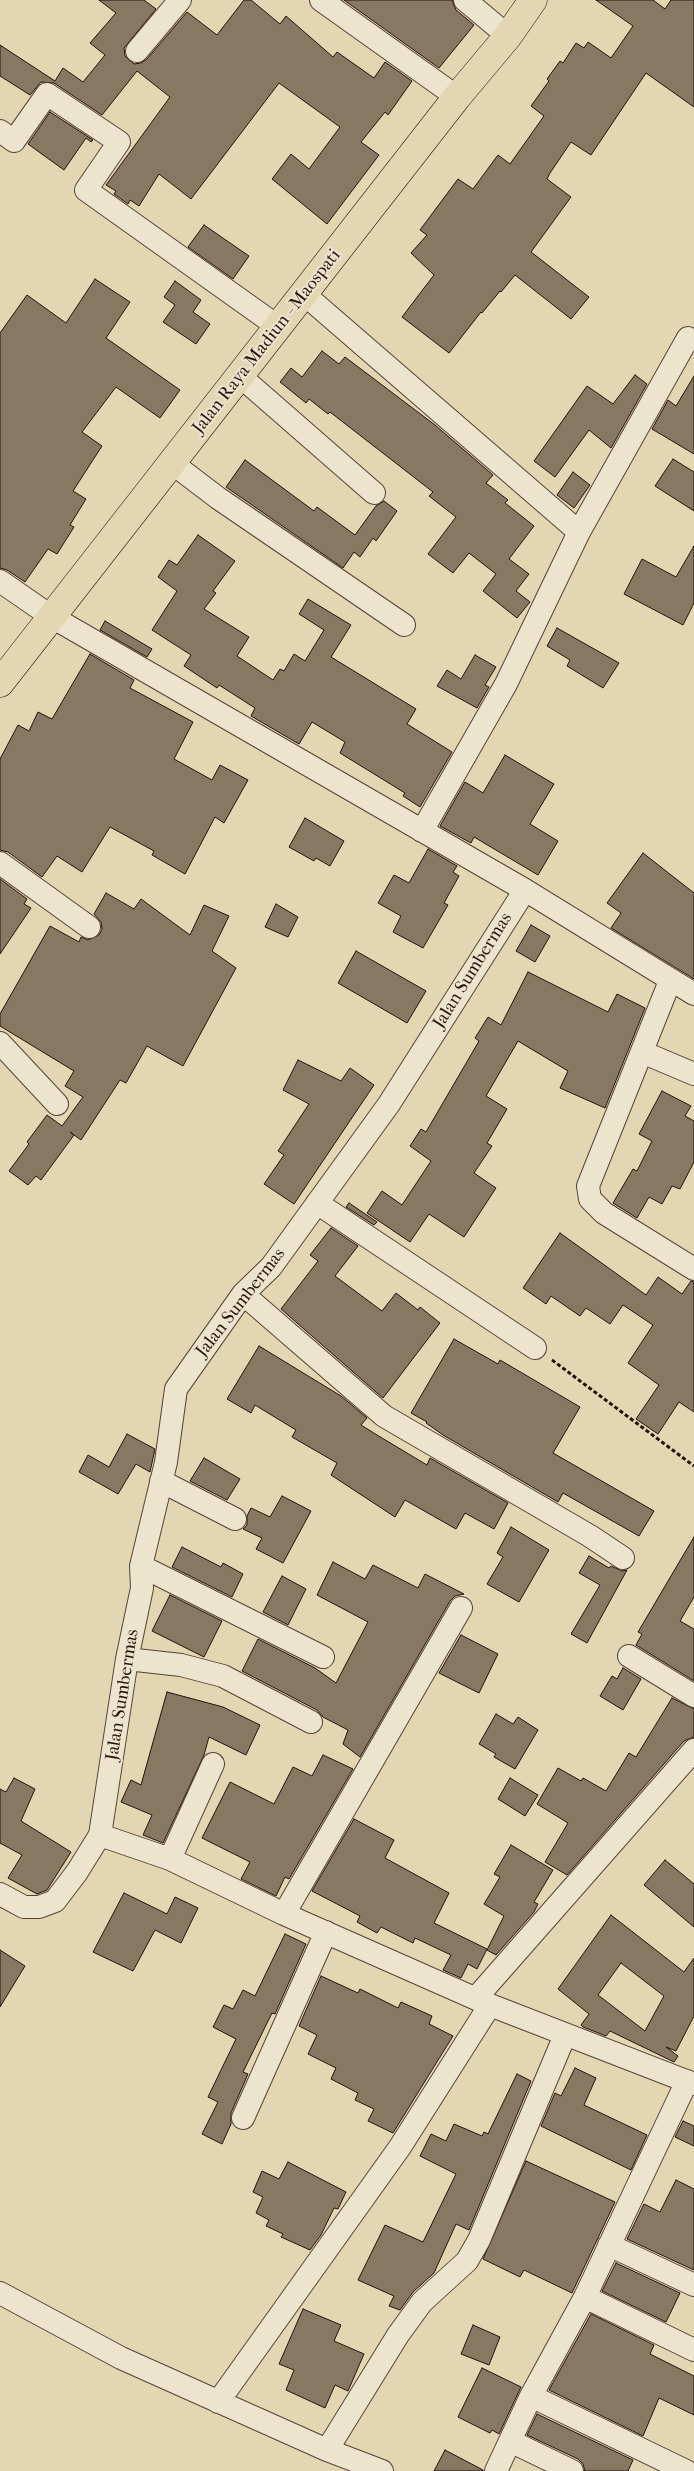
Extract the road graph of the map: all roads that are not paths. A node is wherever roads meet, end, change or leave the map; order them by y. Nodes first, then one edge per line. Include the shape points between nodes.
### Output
1 (180, 0) edge
2 (321, 0) edge
3 (465, 0) edge
4 (533, 0) edge
5 (508, 36) junction
6 (137, 51) dead end
7 (456, 97) junction
8 (0, 131) edge
9 (304, 294) junction
10 (277, 326) junction
11 (688, 338) dead end
12 (240, 376) junction
13 (172, 463) junction
14 (374, 493) dead end
15 (579, 532) junction
16 (0, 581) edge
17 (52, 618) junction
18 (404, 625) dead end
19 (0, 683) edge
20 (422, 831) junction
21 (0, 863) edge
22 (525, 890) junction
23 (89, 927) dead end
24 (670, 981) junction
25 (693, 992) edge
26 (0, 1042) edge
27 (642, 1052) junction
28 (694, 1074) edge
29 (56, 1104) dead end
30 (316, 1203) junction
31 (694, 1269) edge
32 (243, 1294) junction
33 (535, 1348) road end
34 (161, 1481) junction
35 (235, 1519) dead end
36 (623, 1558) dead end
37 (141, 1566) junction
38 (461, 1608) dead end
39 (629, 1656) dead end
40 (323, 1657) dead end
41 (128, 1659) junction
42 (694, 1696) edge
43 (311, 1722) dead end
44 (694, 1750) edge
45 (213, 1764) dead end
46 (100, 1835) junction
47 (170, 1859) junction
48 (1, 1897) edge
49 (284, 1914) junction
50 (326, 1932) junction
51 (483, 2002) junction
52 (565, 2035) junction
53 (691, 2082) edge
54 (243, 2118) dead end
55 (609, 2245) junction
56 (694, 2285) edge
57 (0, 2293) edge
58 (585, 2297) junction
59 (694, 2350) edge
60 (531, 2396) junction
61 (218, 2402) junction
62 (510, 2441) junction
63 (327, 2450) junction
64 (382, 2471) edge
65 (496, 2471) edge
66 (572, 2471) edge
67 (686, 2471) edge

1 - 6 street
2 - 7 street
3 - 5 street
4 - 5 highway, Jalan Raya Madiun - Maospati
5 - 7 highway, Jalan Raya Madiun - Maospati
7 - 9 highway, Jalan Raya Madiun - Maospati
8 - 10 street via 14,141 47,94 119,142 86,190
9 - 10 highway, Jalan Raya Madiun - Maospati
9 - 15 street
10 - 12 highway, Jalan Raya Madiun - Maospati
11 - 15 street
12 - 13 highway, Jalan Raya Madiun - Maospati
12 - 14 street
13 - 17 highway, Jalan Raya Madiun - Maospati
13 - 18 street
15 - 20 street via 506,684
16 - 17 street
17 - 19 highway, Jalan Raya Madiun - Maospati
17 - 20 street
20 - 22 street
21 - 23 street
22 - 24 street
22 - 30 street, Jalan Sumbermas via 389,1104
24 - 25 street
24 - 27 street
26 - 29 street
27 - 28 street
27 - 31 street via 588,1186 590,1198 604,1213
30 - 32 street, Jalan Sumbermas via 271,1267
30 - 33 street
32 - 34 street, Jalan Sumbermas via 176,1389
32 - 36 street via 384,1416
34 - 35 street
34 - 37 street, Jalan Sumbermas
37 - 40 street
37 - 41 street, Jalan Sumbermas via 142,1588
38 - 49 street
39 - 42 street
41 - 43 street via 180,1665 223,1676
41 - 46 street, Jalan Sumbermas
44 - 51 street
45 - 47 street
46 - 47 street
46 - 48 street via 55,1901 39,1907 24,1907
47 - 49 street
49 - 50 street
50 - 51 street
50 - 54 street
51 - 52 street
51 - 61 street via 400,2147
52 - 53 street
52 - 63 street via 479,2240 467,2261 422,2302
53 - 55 street
55 - 56 street
55 - 58 street
57 - 61 street via 121,2358
58 - 59 street
58 - 60 street
60 - 62 street
60 - 67 street
61 - 63 street
62 - 65 street
62 - 66 street
63 - 64 street

